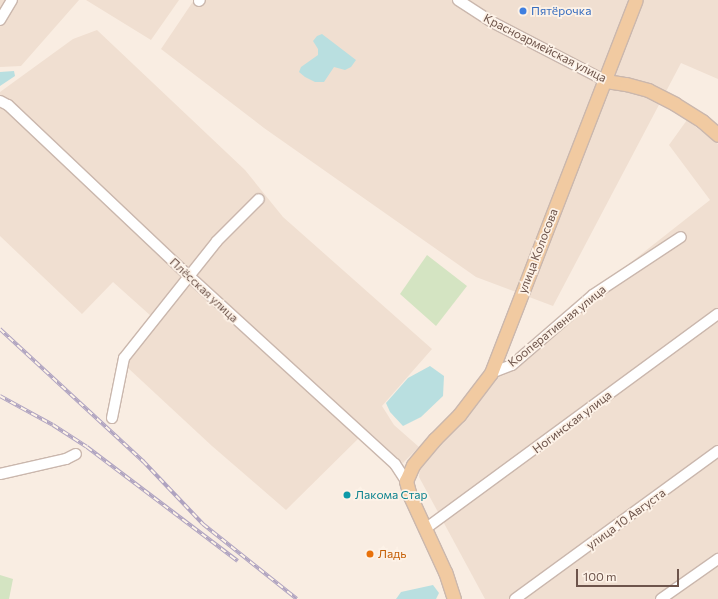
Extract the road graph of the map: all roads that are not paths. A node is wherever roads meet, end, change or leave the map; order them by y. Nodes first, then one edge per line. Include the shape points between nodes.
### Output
1 (12, 0) edge
2 (458, 0) edge
3 (636, 0) edge
4 (0, 20) edge
5 (606, 81) junction
6 (0, 101) edge
7 (718, 135) edge
8 (259, 199) dead end
9 (681, 237) dead end
10 (189, 276) junction
11 (718, 314) edge
12 (491, 373) junction
13 (112, 418) dead end
14 (718, 451) edge
15 (76, 454) dead end
16 (0, 474) edge
17 (406, 481) junction
18 (425, 529) junction
19 (718, 559) edge
20 (454, 599) edge
21 (515, 599) edge
22 (661, 599) edge

1 - 4 street
2 - 5 street, Красноармейская улица via 492,22
3 - 5 main road, улица Колосова
5 - 7 main road, Красноармейская улица via 648,90 702,121
5 - 12 main road, улица Колосова
6 - 10 street, Плёсская улица via 14,110
8 - 10 street via 217,241
9 - 12 street, Кооперативная улица via 593,295 512,365
10 - 13 street via 124,358
10 - 17 street, Плёсская улица via 395,464
11 - 18 street, Ногинская улица
12 - 17 main road, улица Колосова via 459,415 413,465
14 - 21 street, улица 10 Августа
15 - 16 street via 66,460
17 - 18 main road
18 - 20 main road via 445,572
19 - 22 street

